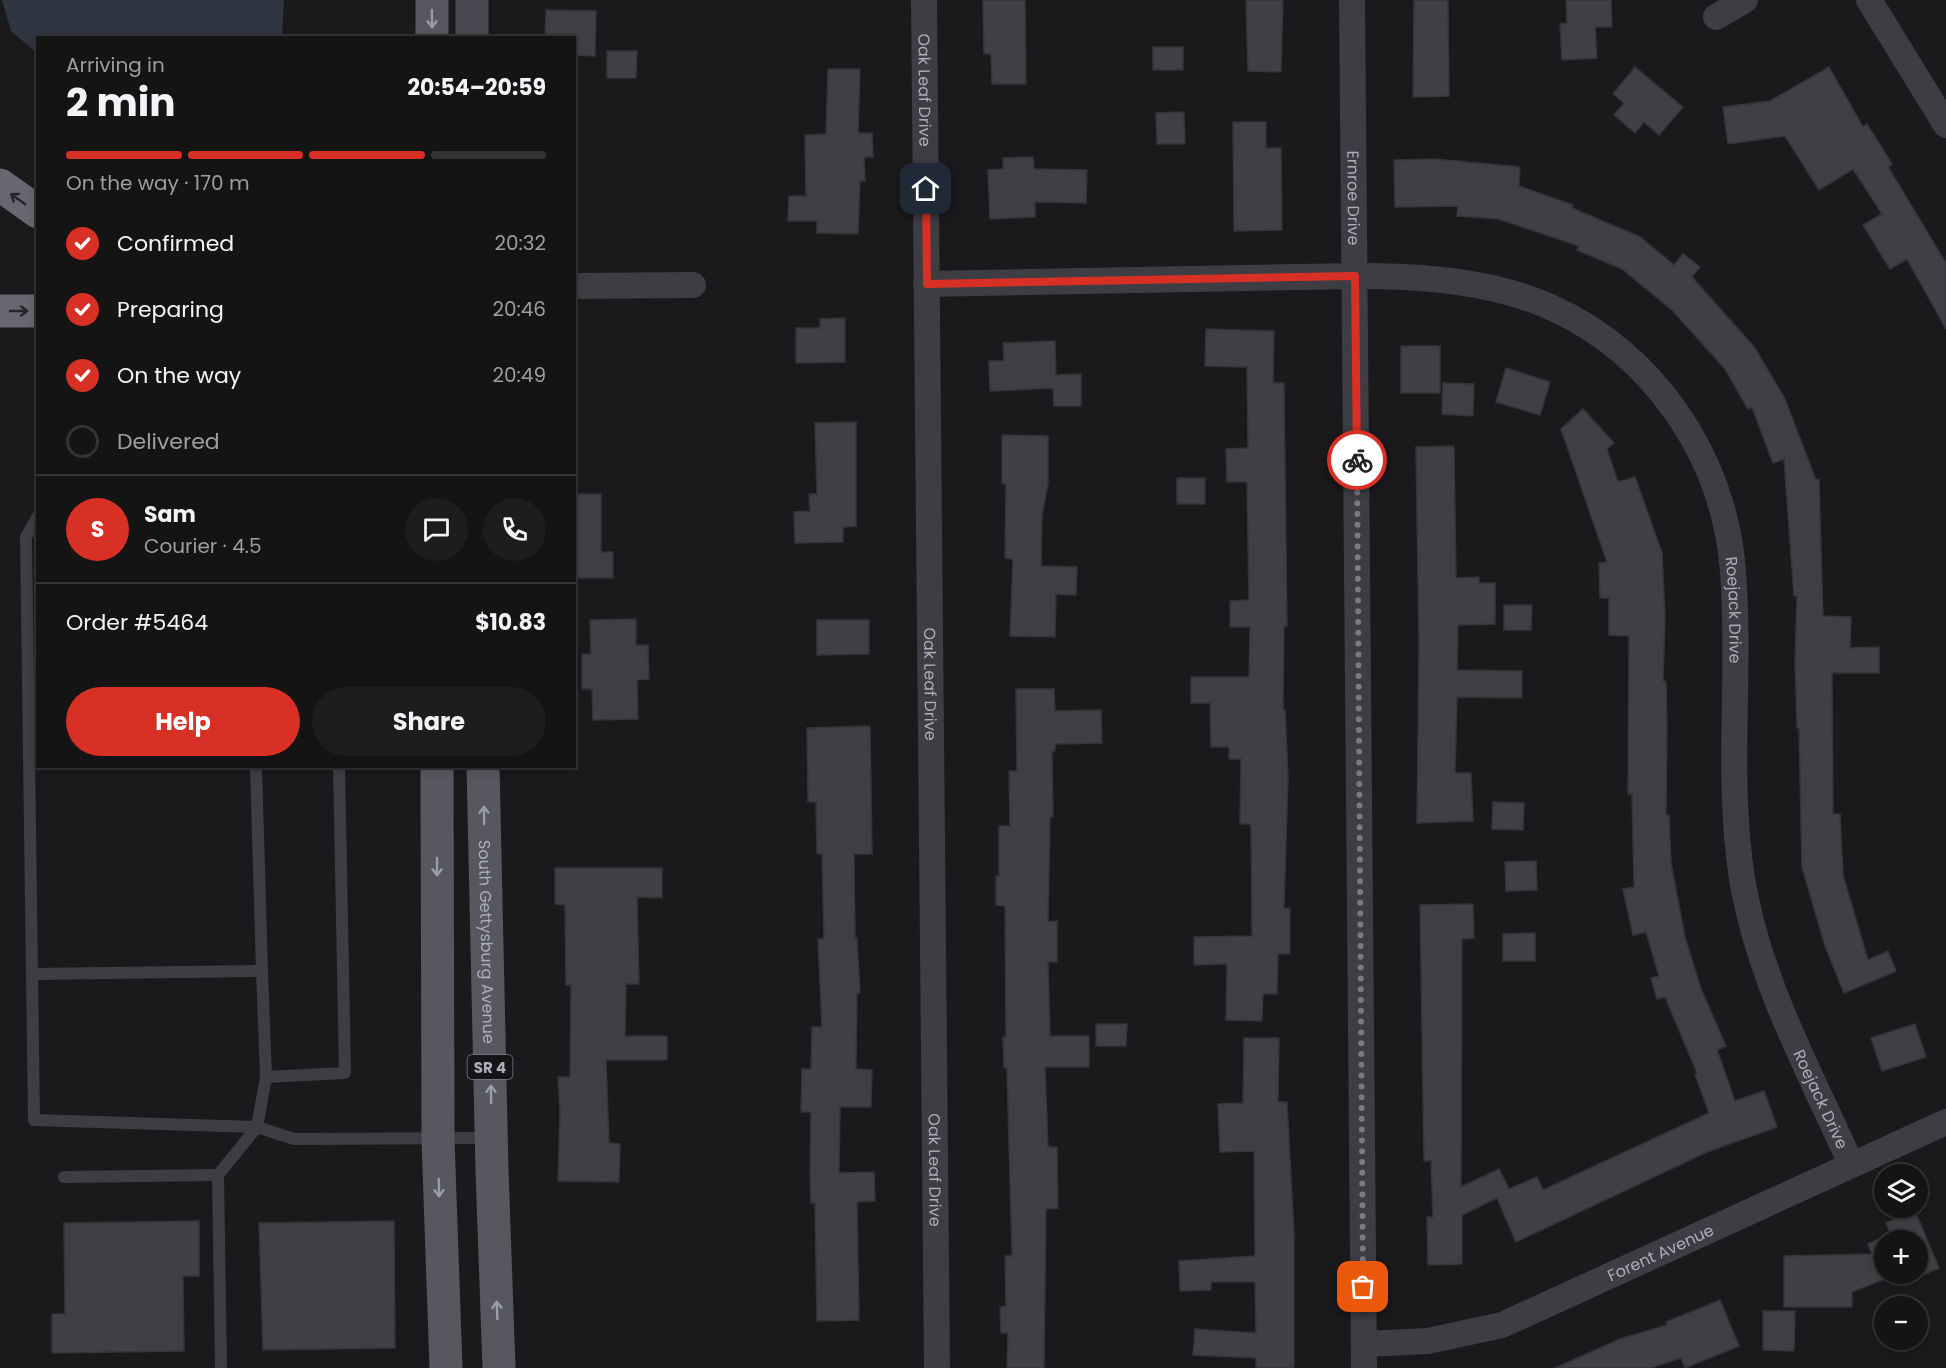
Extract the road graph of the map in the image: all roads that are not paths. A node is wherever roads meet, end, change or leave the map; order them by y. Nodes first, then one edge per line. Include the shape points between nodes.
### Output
1 (432, 0) edge
2 (472, 0) edge
3 (924, 0) edge
4 (1352, 0) edge
5 (1745, 0) edge
6 (1869, 0) edge
7 (1716, 17) dead end
8 (432, 36) edge
9 (472, 36) edge
10 (1946, 124) edge
11 (0, 185) edge
12 (36, 211) edge
13 (1355, 276) junction
14 (927, 284) junction
15 (693, 285) dead end
16 (576, 286) edge
17 (0, 311) edge
18 (36, 311) edge
19 (36, 520) edge
20 (256, 768) edge
21 (339, 768) edge
22 (437, 768) edge
23 (483, 768) edge
24 (262, 972) junction
25 (32, 974) junction
26 (266, 1077) junction
27 (1946, 1122) edge
28 (257, 1127) junction
29 (492, 1138) junction
30 (438, 1139) junction
31 (1851, 1164) junction
32 (218, 1175) junction
33 (64, 1177) dead end
34 (1364, 1356) edge
35 (221, 1368) edge
36 (446, 1368) edge
37 (499, 1368) edge
38 (937, 1368) edge

1 -> 8 main road
2 - 9 main road
3 - 14 street, Oak Leaf Drive
4 - 13 street, Ernroe Drive
5 - 7 street
6 - 10 street
12 -> 11 highway
13 - 14 street, Roejack Drive
13 - 31 street, Roejack Drive via 1425,278 1489,288 1571,317 1616,346 1636,365 1672,406 1695,442 1718,493 1730,547 1738,846 1750,915 1771,982
13 - 34 street, Ernroe Drive
14 - 38 street, Oak Leaf Drive
15 - 16 street
17 -> 18 highway
19 - 25 lane via 26,537
20 - 24 lane
21 - 26 lane via 345,1073
22 -> 30 main road
29 -> 23 main road, South Gettysburg Avenue / SR 4
24 - 25 lane
24 - 26 lane
25 - 28 lane via 34,1120
26 - 28 lane
27 - 31 street, Forent Avenue
28 - 30 lane via 294,1139
28 - 32 lane
29 - 30 lane
37 -> 29 main road, South Gettysburg Avenue / SR 4
30 -> 36 main road
31 - 34 street, Forent Avenue via 1502,1325
32 - 33 lane
32 - 35 lane

